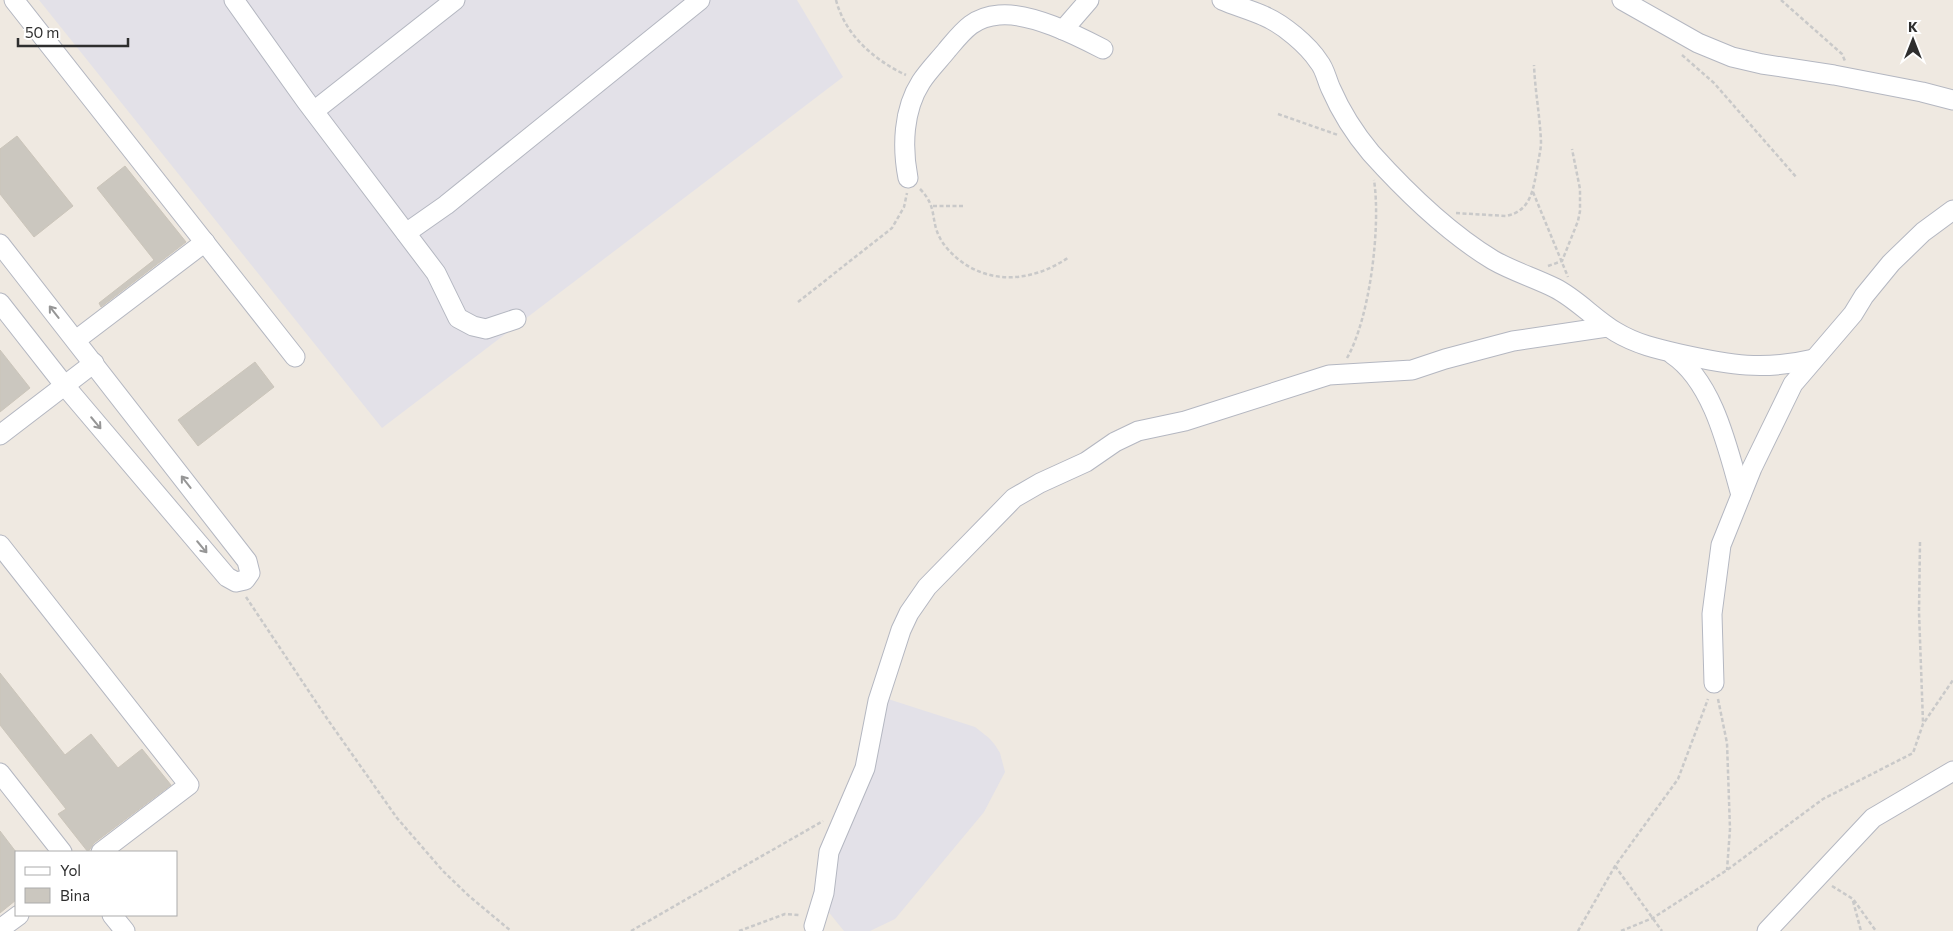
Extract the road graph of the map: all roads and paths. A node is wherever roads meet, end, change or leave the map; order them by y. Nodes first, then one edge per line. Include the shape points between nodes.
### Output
1 (14, 0) edge
2 (234, 0) edge
3 (455, 0) edge
4 (700, 0) edge
5 (836, 0) edge
6 (1089, 0) edge
7 (1222, 0) edge
8 (1622, 0) edge
9 (1781, 0) edge
10 (1063, 30) junction
11 (1103, 49) dead end
12 (1679, 52) dead end
13 (1534, 65) dead end
14 (1851, 78) junction
15 (921, 82) junction
16 (1953, 100) edge
17 (314, 111) junction
18 (1278, 114) dead end
19 (1338, 135) dead end
20 (1572, 149) dead end
21 (1373, 175) dead end
22 (908, 178) junction
23 (1797, 178) dead end
24 (1532, 191) junction
25 (933, 206) junction
26 (963, 206) dead end
27 (1953, 210) edge
28 (1428, 211) junction
29 (406, 234) junction
30 (205, 242) junction
31 (0, 244) edge
32 (1069, 257) dead end
33 (798, 302) dead end
34 (0, 303) edge
35 (516, 319) dead end
36 (1607, 327) junction
37 (76, 340) junction
38 (1667, 351) junction
39 (295, 357) dead end
40 (1814, 359) junction
41 (94, 363) junction
42 (1328, 375) junction
43 (64, 386) junction
44 (0, 436) edge
45 (1741, 496) junction
46 (1920, 542) dead end
47 (0, 545) edge
48 (236, 582) junction
49 (1953, 680) edge
50 (1714, 683) junction
51 (1924, 724) junction
52 (1953, 771) edge
53 (0, 773) edge
54 (823, 821) dead end
55 (61, 851) edge
56 (102, 851) edge
57 (1615, 866) junction
58 (1727, 870) junction
59 (1818, 877) junction
60 (1853, 899) junction
61 (18, 916) edge
62 (113, 916) edge
63 (1653, 918) junction
64 (814, 926) joint
65 (0, 929) edge
66 (125, 931) edge
67 (511, 931) edge
68 (630, 931) edge
69 (739, 931) edge
70 (1578, 931) edge
71 (1621, 931) edge
72 (1662, 931) edge
73 (1767, 931) edge
74 (1861, 931) edge
75 (1876, 931) edge

1 - 30 street
2 - 17 street
3 - 17 street
4 - 29 street
5 - 15 path via 850,31 864,47 882,61
6 - 10 street
7 - 28 street via 1280,25 1320,62 1336,101 1358,136
8 - 14 street via 1732,57
9 - 14 path via 1842,54
10 - 11 street
10 - 15 street via 1010,15 982,18 967,26
12 - 23 path via 1714,84
13 - 24 path via 1541,144
14 - 16 street
15 - 22 street via 906,124 904,151
17 - 29 street
18 - 19 path
20 - 24 path via 1580,189 1580,211 1562,261
21 - 42 path via 1376,228 1364,308 1352,349 1341,365
22 - 25 path
22 - 33 path via 904,207 892,228
24 - 28 path via 1523,208 1512,215
25 - 26 path
25 - 32 path via 939,237 946,247 963,264 982,273 1003,278 1025,277 1048,270
27 - 40 street via 1923,232 1891,263
28 - 36 street via 1495,261 1557,289
29 - 35 street via 436,273 458,318 486,329
30 - 37 street
30 - 39 street
37 -> 31 street
34 - 43 street
36 - 38 street via 1633,341
36 - 42 street via 1513,341 1412,370
37 - 41 street
38 - 40 street via 1753,367
38 - 45 street via 1689,368 1705,391 1722,432
40 - 45 street via 1793,384
41 - 43 street
48 -> 41 street via 248,577 250,568 247,561
42 - 64 street via 1126,436 1086,462 1014,498 938,575 917,600 901,630 878,701 865,768 829,852 824,894
43 - 44 street
43 -> 48 street via 227,577
45 - 50 street via 1721,545 1717,568 1712,614
46 - 51 path via 1919,612
47 - 56 street via 189,785
48 - 67 path via 396,818 443,871
49 - 51 path
50 - 57 path via 1678,779
50 - 58 path via 1727,743 1730,829
51 - 58 path via 1913,752 1823,799
52 - 59 street via 1873,818
53 - 55 street
54 - 68 path
57 - 63 path
57 - 70 path
58 - 63 path
59 - 60 path
59 - 73 street
60 - 74 path
60 - 75 path
61 - 65 street
62 - 66 street
63 - 71 path
63 - 72 path
64 - 69 path via 798,914 785,914

